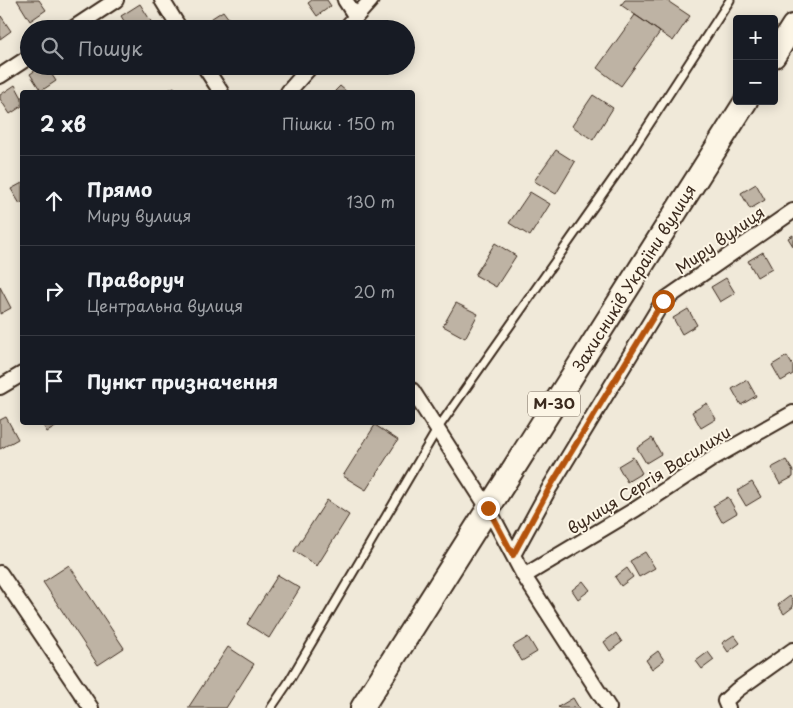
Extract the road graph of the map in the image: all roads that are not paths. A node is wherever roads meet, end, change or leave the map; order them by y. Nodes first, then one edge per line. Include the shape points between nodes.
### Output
1 (116, 0) edge
2 (162, 0) edge
3 (345, 0) edge
4 (371, 0) edge
5 (730, 0) edge
6 (356, 17) junction
7 (86, 20) edge
8 (174, 20) edge
9 (353, 20) edge
10 (793, 26) edge
11 (778, 50) edge
12 (20, 64) edge
13 (210, 75) edge
14 (304, 75) edge
15 (0, 76) edge
16 (220, 90) edge
17 (290, 90) edge
18 (743, 105) edge
19 (793, 211) edge
20 (20, 375) edge
21 (0, 387) edge
22 (415, 394) edge
23 (793, 414) edge
24 (438, 428) junction
25 (488, 508) junction
26 (513, 555) junction
27 (0, 573) edge
28 (524, 576) junction
29 (793, 650) edge
30 (91, 708) edge
31 (271, 708) edge
32 (362, 708) edge
33 (609, 708) edge
34 (728, 708) edge

1 - 7 street
2 - 8 street
3 - 6 street
4 - 6 street
5 - 24 lane via 620,168
6 - 9 street
10 - 11 highway
12 - 15 street
13 - 16 street
14 - 17 street
18 - 25 highway, Захисників України вулиця / М-30
19 - 26 street, Миру вулиця via 663,301 550,487
20 - 21 street
22 - 24 street
23 - 28 street, вулиця Сергія Василихи via 715,457
24 - 25 street
24 - 31 lane
25 - 26 street
25 - 32 highway, Захисників України вулиця / М-30
26 - 28 street
27 - 30 street
28 - 33 street
29 - 34 street via 737,690 725,701

